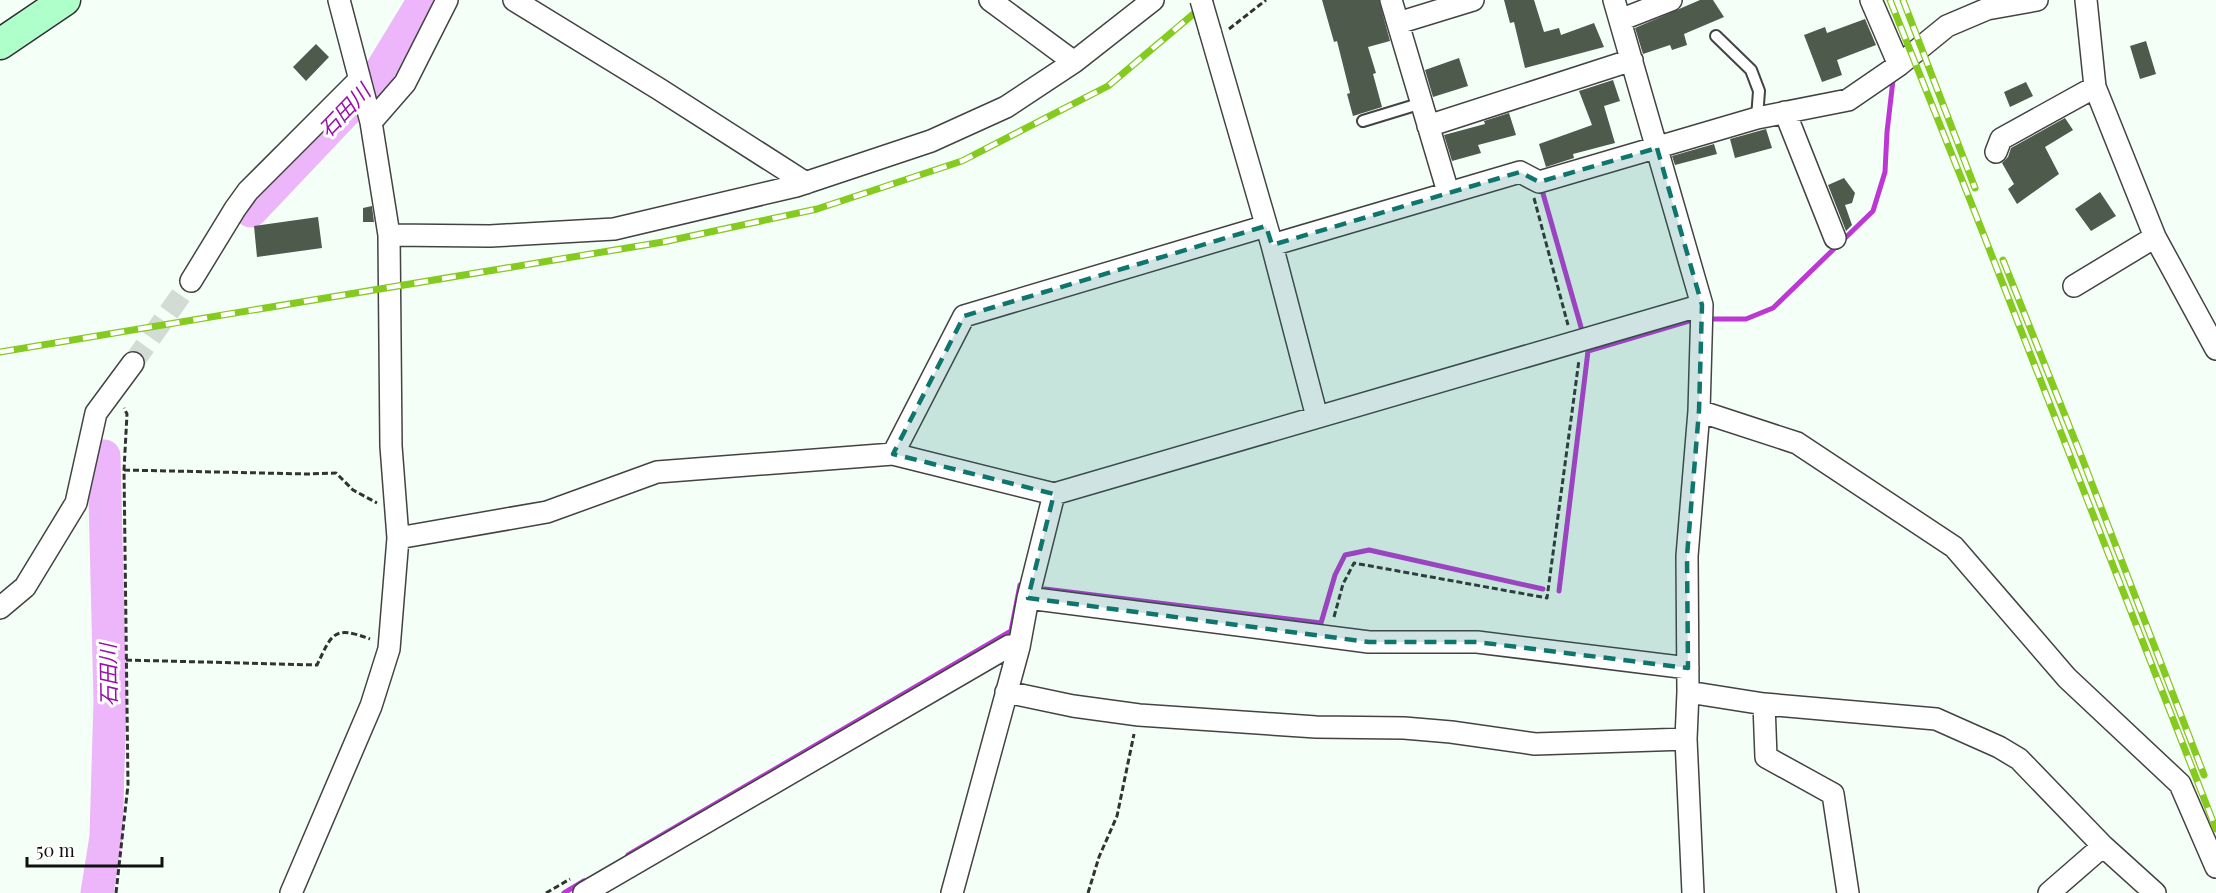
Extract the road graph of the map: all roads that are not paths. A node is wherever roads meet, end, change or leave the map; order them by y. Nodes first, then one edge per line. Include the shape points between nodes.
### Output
1 (65, 0) edge
2 (339, 0) edge
3 (447, 0) edge
4 (514, 0) edge
5 (990, 0) edge
6 (1153, 0) edge
7 (1201, 0) edge
8 (1391, 0) edge
9 (1473, 0) edge
10 (1614, 0) edge
11 (1671, 0) edge
12 (1871, 0) edge
13 (2037, 0) edge
14 (2086, 0) edge
15 (1620, 20) junction
16 (1398, 24) junction
17 (1716, 36) dead end
18 (0, 44) edge
19 (1632, 60) junction
20 (1074, 62) junction
21 (1899, 65) junction
22 (359, 80) junction
23 (2095, 87) junction
24 (1422, 103) junction
25 (1785, 112) junction
26 (369, 115) junction
27 (1757, 118) junction
28 (1363, 121) dead end
29 (1428, 126) junction
30 (1657, 148) junction
31 (1996, 152) dead end
32 (806, 183) junction
33 (1448, 192) junction
34 (389, 235) junction
35 (1269, 235) junction
36 (2155, 237) junction
37 (1835, 238) dead end
38 (191, 281) tunnel mouth
39 (2074, 286) dead end
40 (1702, 305) junction
41 (2216, 349) edge
42 (133, 363) tunnel mouth
43 (1699, 411) junction
44 (1317, 417) junction
45 (893, 454) junction
46 (1054, 494) junction
47 (398, 538) junction
48 (1028, 598) junction
49 (0, 608) edge
50 (1019, 647) junction
51 (1688, 668) junction
52 (1006, 692) junction
53 (1688, 692) junction
54 (1764, 704) junction
55 (1686, 739) junction
56 (2103, 846) junction
57 (2216, 867) edge
58 (580, 884) edge
59 (291, 893) edge
60 (952, 893) edge
61 (1693, 893) edge
62 (1848, 893) edge
63 (2049, 893) edge
64 (2155, 893) edge

1 - 18 main road
2 - 22 street
3 - 26 street via 405,83
4 - 32 street
5 - 20 street
6 - 20 street
7 - 35 street, bridge
8 - 16 street
9 - 16 street
10 - 15 street
11 - 15 street
12 - 21 street
13 - 21 street via 1987,9 1947,26
14 - 23 street
15 - 19 street
16 - 24 street
17 - 27 lane via 1751,70 1759,91
19 - 29 street
19 - 30 street
20 - 32 street via 1006,107 931,141
21 - 25 street via 1848,100
22 - 26 street
22 - 38 street via 248,191
23 - 31 street via 2001,139
23 - 36 street
24 - 28 lane
24 - 29 street
25 - 27 street
25 - 37 street
26 - 34 street
27 - 30 street
29 - 33 street
30 - 33 street via 1539,182 1520,172
30 - 40 street
32 - 34 street via 614,229 490,236
33 - 35 street
34 - 47 street via 391,446
35 - 44 street
35 - 45 street via 964,316
36 - 39 street
36 - 41 street
40 - 43 street
40 - 44 street
42 - 49 street via 96,412 76,503 25,587
43 - 51 street via 1687,556
43 - 57 street via 1797,443 1954,547 2067,678 2180,784
44 - 46 street
45 - 46 street
45 - 47 street via 657,472 547,512
46 - 48 street
47 - 59 street via 389,644 372,706
48 - 50 street
48 - 51 street via 1369,642 1478,642
50 - 52 street
50 - 58 street via 1009,646
51 - 53 street
52 - 55 street via 1139,715 1316,727 1404,728 1535,744
52 - 60 street
53 - 54 street
53 - 55 street
54 - 56 street via 1936,719 2019,759
54 - 62 street via 1766,757 1833,794
55 - 61 street
56 - 63 street
56 - 64 street

